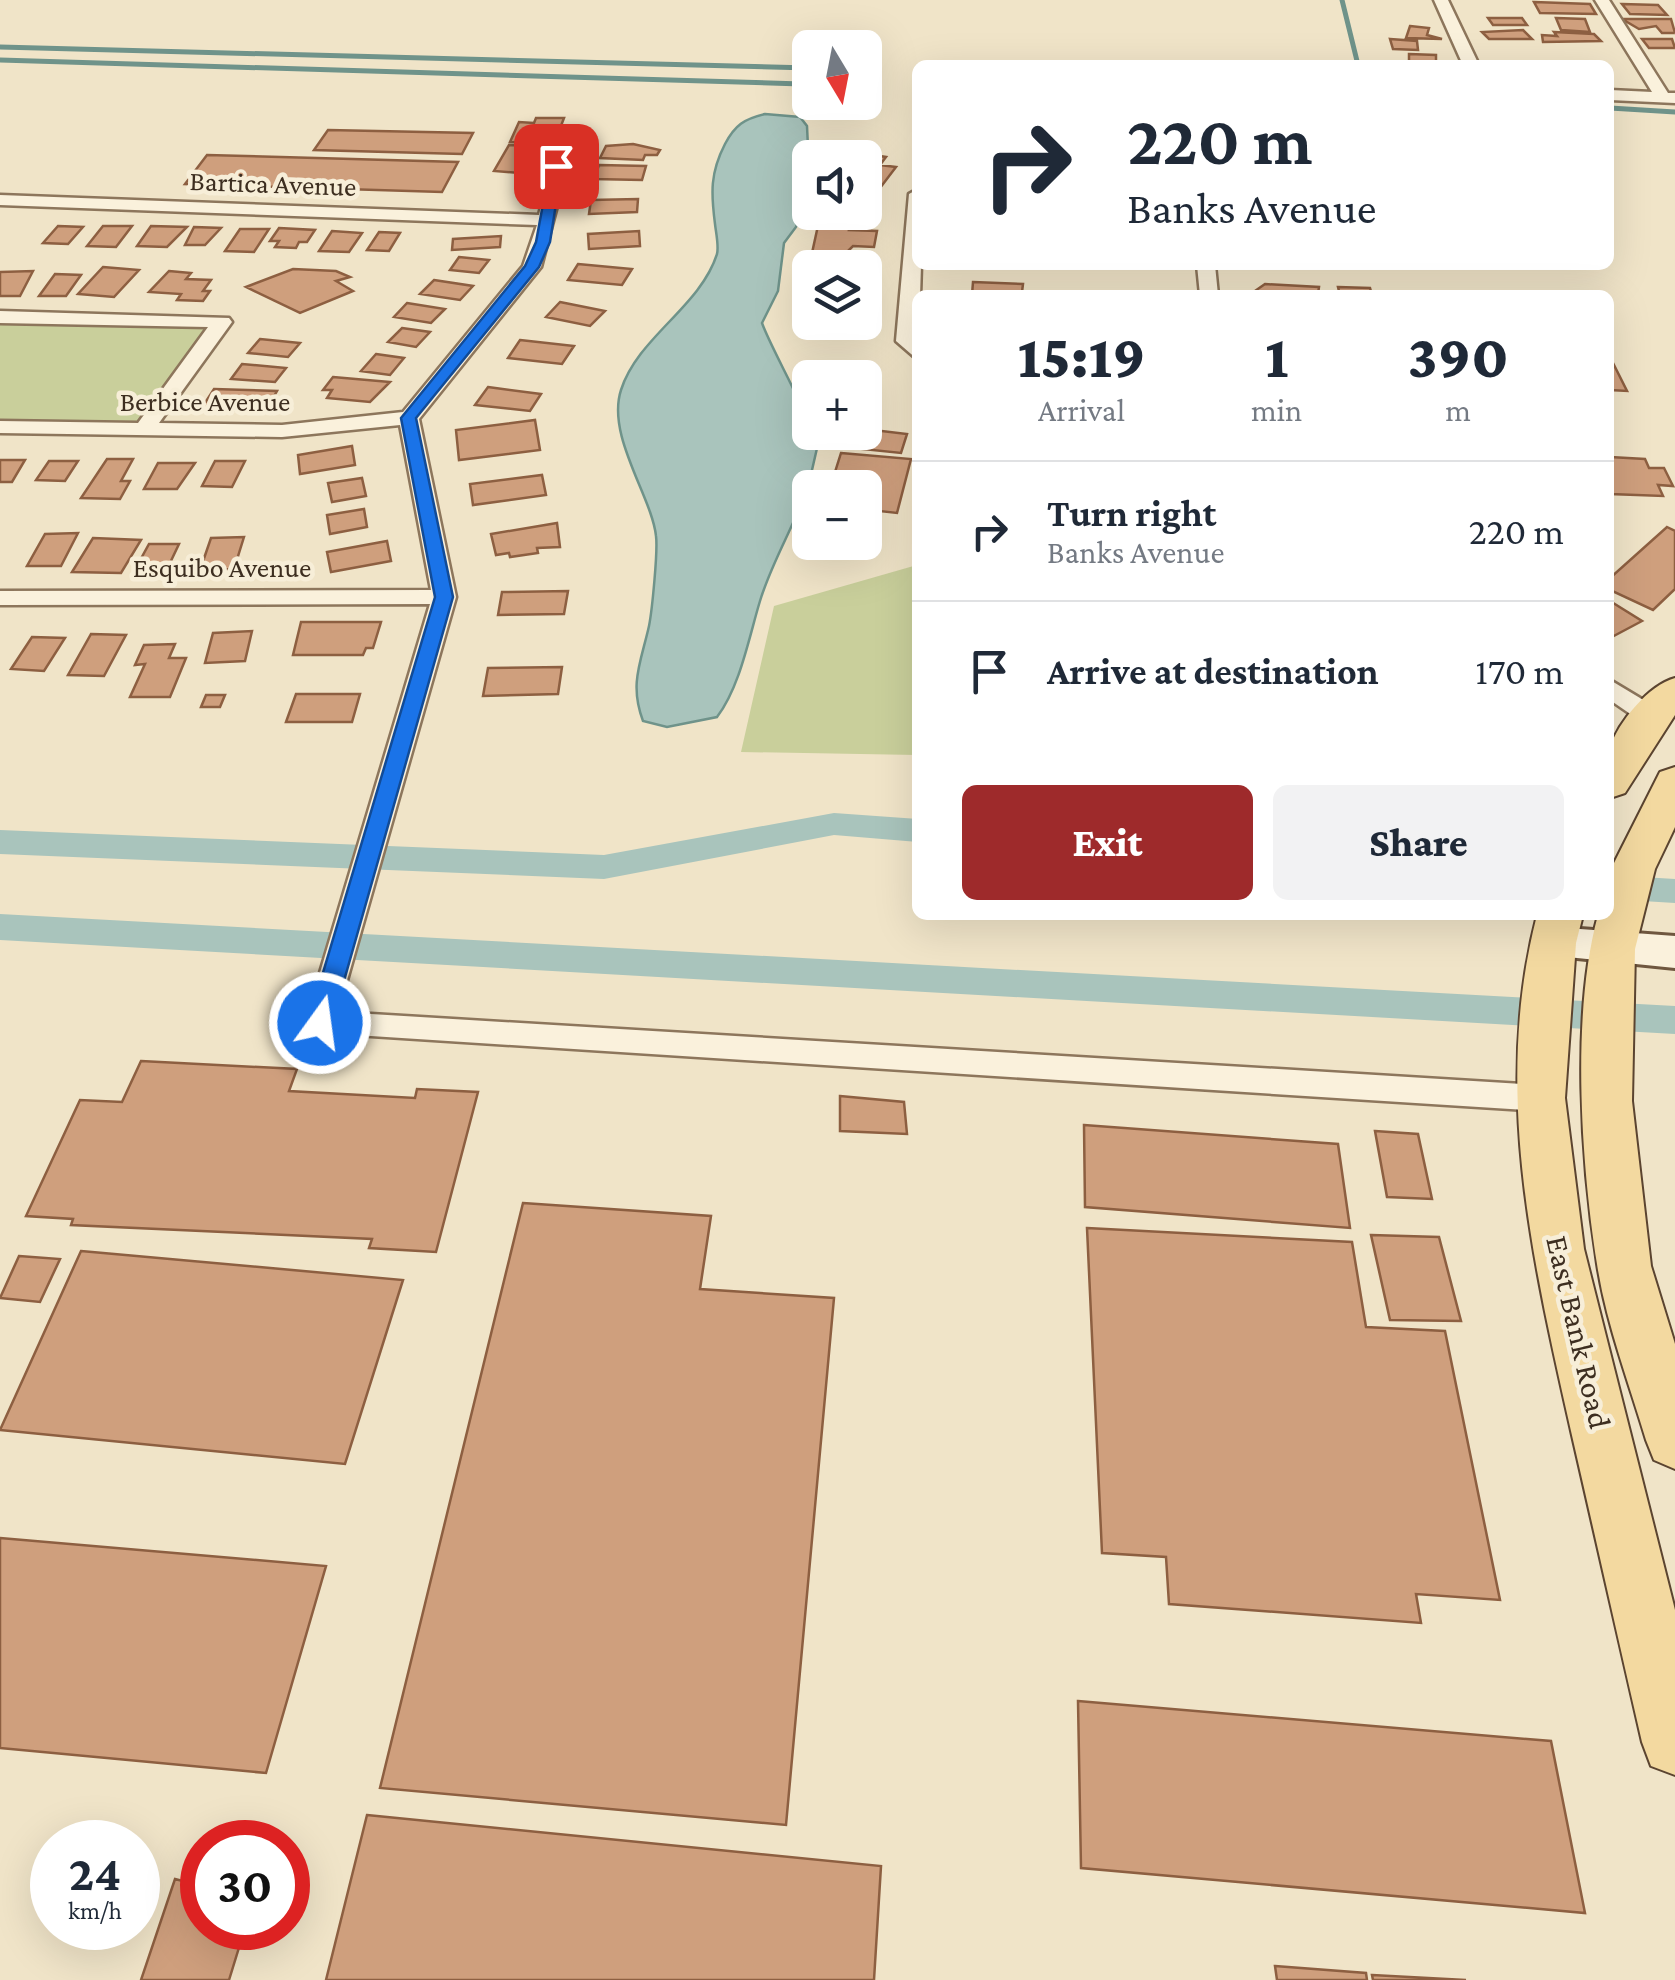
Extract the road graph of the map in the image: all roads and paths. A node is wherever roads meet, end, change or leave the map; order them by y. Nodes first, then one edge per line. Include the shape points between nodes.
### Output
1 (1442, 0) edge
2 (1602, 0) edge
3 (1469, 60) edge
4 (1614, 96) edge
5 (1669, 98) edge
6 (574, 135) dead end
7 (0, 200) edge
8 (545, 220) junction
9 (912, 268) edge
10 (0, 317) edge
11 (912, 348) edge
12 (408, 418) junction
13 (0, 427) edge
14 (144, 429) junction
15 (444, 597) junction
16 (0, 598) edge
17 (1614, 689) edge
18 (1663, 703) edge
19 (1614, 777) edge
20 (1675, 782) edge
21 (1557, 929) edge
22 (1612, 949) junction
23 (1675, 952) edge
24 (1540, 1098) junction
25 (1675, 1440) edge
26 (1675, 1742) edge

1 - 3 street
2 - 5 street
4 - 5 street
6 - 8 street via 556,166
7 - 8 street, Bartica Avenue
8 - 12 street via 532,267
9 - 11 street via 906,342
10 - 14 street via 222,322
12 - 14 street, Berbice Avenue via 282,431
12 - 15 street
13 - 14 street, Berbice Avenue
15 - 16 street, Esquibo Avenue
15 - 24 street via 320,1023
17 - 18 street
18 - 19 main road
20 - 22 main road, East Bank Road via 1634,869
21 - 22 main road
21 - 24 main road, East Bank Road
22 - 23 main road
22 - 25 main road, East Bank Road via 1607,1100 1624,1266
24 - 26 main road, East Bank Road via 1557,1250

